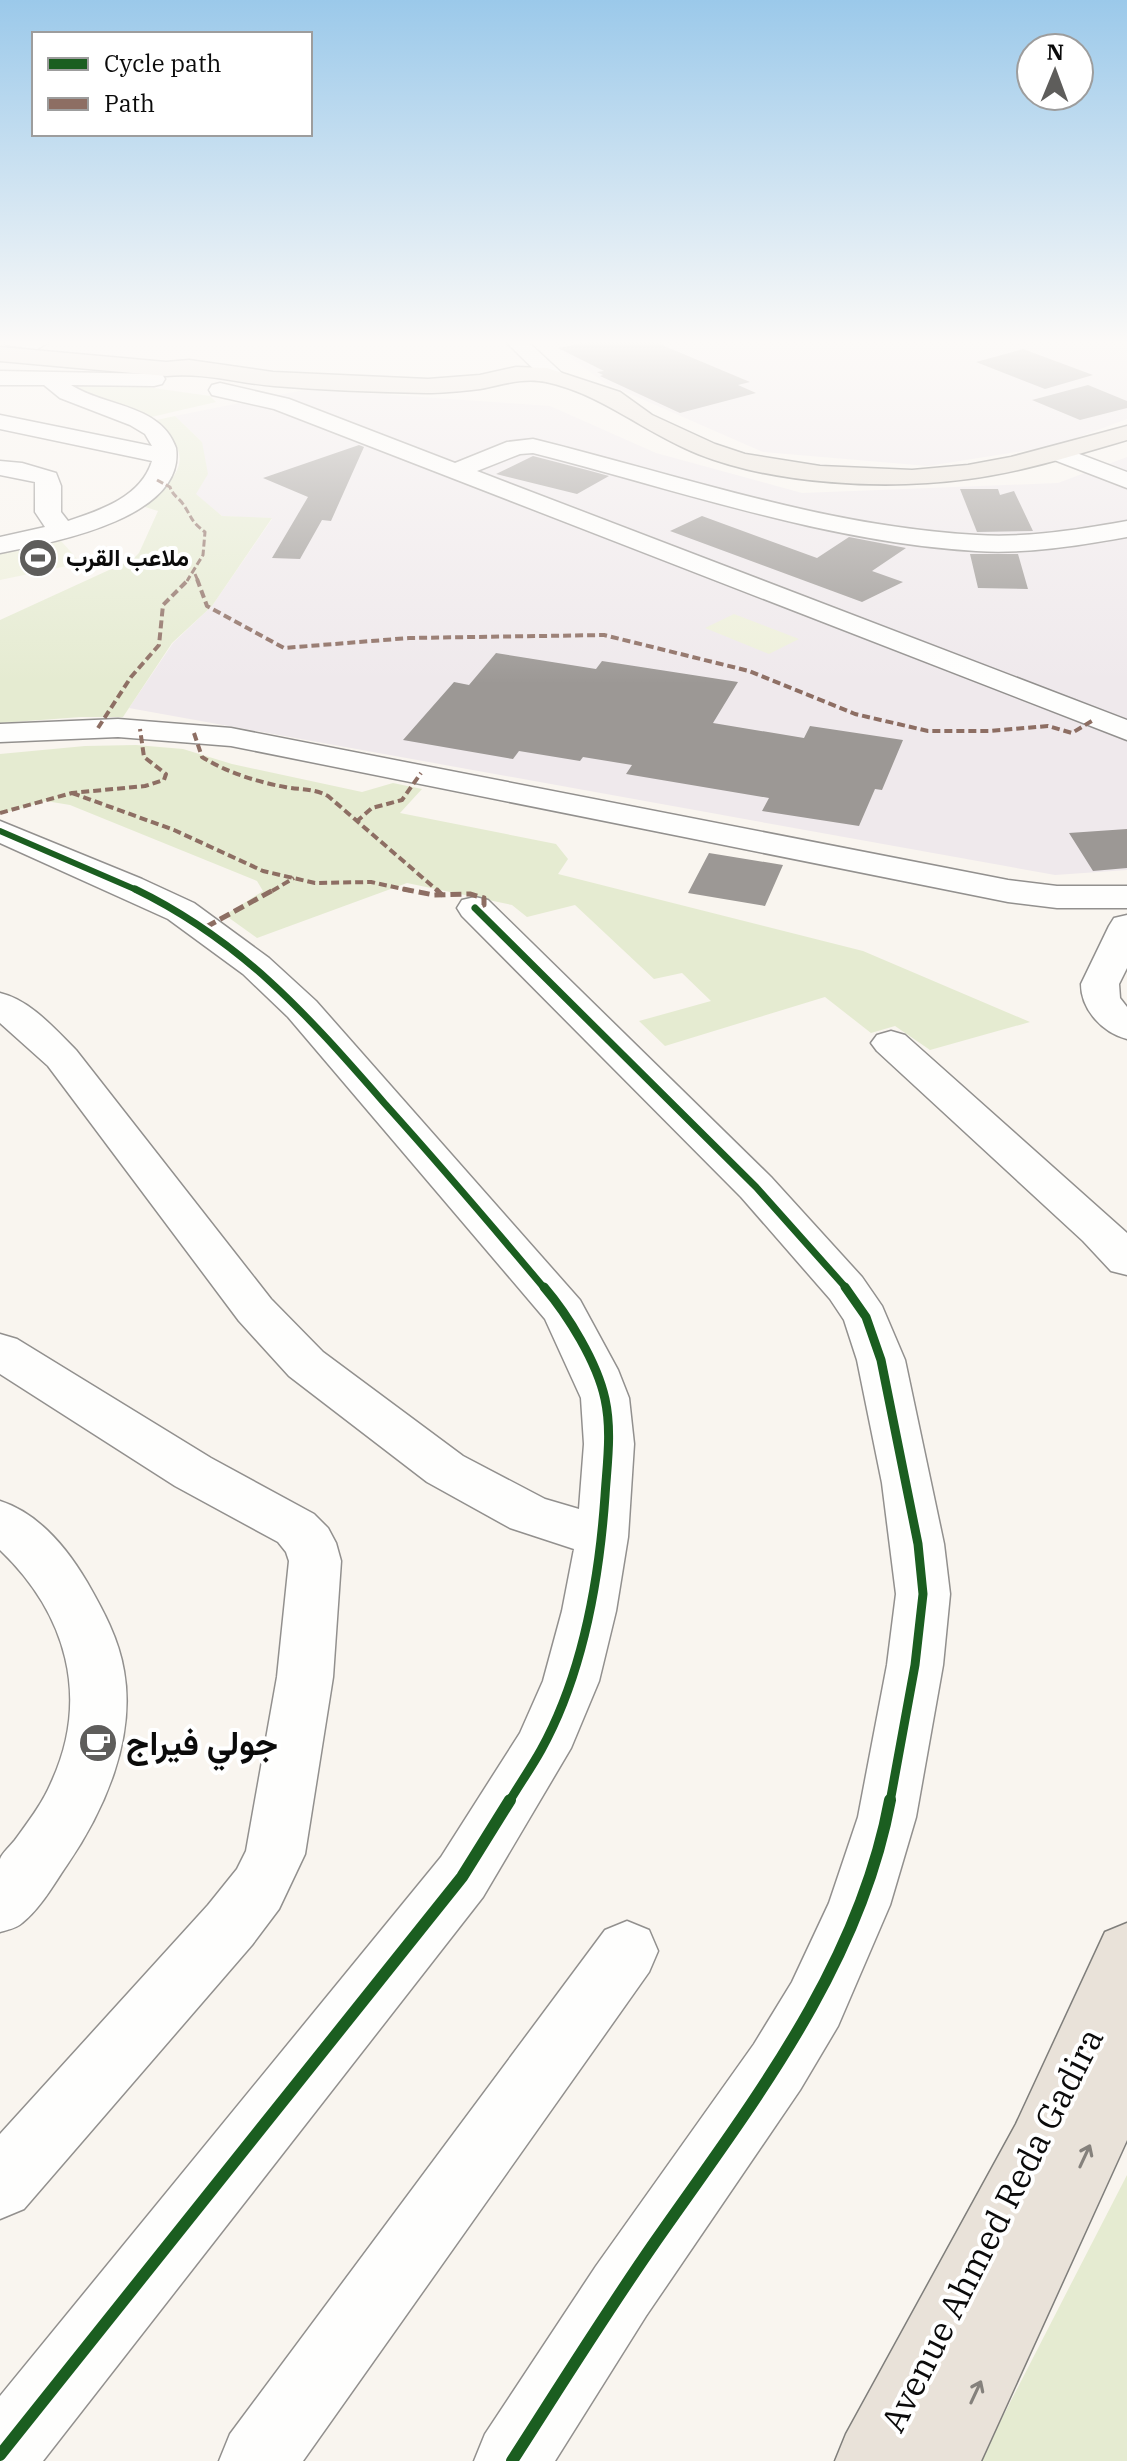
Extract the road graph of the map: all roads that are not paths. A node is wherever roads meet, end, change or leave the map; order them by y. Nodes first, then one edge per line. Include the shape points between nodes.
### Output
1 (159, 455) edge
2 (418, 455) edge
3 (496, 455) edge
4 (567, 455) edge
5 (723, 455) edge
6 (1049, 455) edge
7 (1063, 455) edge
8 (165, 456) joint
9 (12, 469) edge
10 (456, 471) junction
11 (1127, 481) edge
12 (1127, 529) edge
13 (65, 530) junction
14 (0, 545) edge
15 (1127, 731) edge
16 (0, 733) edge
17 (0, 831) edge
18 (475, 908) dead end
19 (1125, 919) edge
20 (0, 1004) edge
21 (1127, 1027) edge
22 (891, 1043) dead end
23 (1127, 1260) edge
24 (0, 1351) edge
25 (0, 1521) edge
26 (602, 1537) junction
27 (0, 1904) edge
28 (627, 1951) dead end
29 (1127, 1953) edge
30 (1127, 2066) edge
31 (0, 2185) edge
32 (0, 2455) edge
33 (257, 2461) edge
34 (512, 2461) edge
35 (873, 2461) edge
36 (940, 2461) edge

1 - 8 street
2 - 10 street
3 - 10 street
4 - 12 street via 791,513 949,542 1086,540
5 - 6 main road via 820,473 912,477
7 - 11 street
8 - 13 street via 162,472 143,496
9 - 13 street via 47,478 46,512
10 - 15 street
13 - 14 street
16 - 19 street via 118,728 231,737 1057,897
17 - 26 street via 130,886 206,927 256,966 302,1009 469,1198 564,1311 605,1398 609,1444
18 - 34 street via 756,1187 866,1317 881,1360 907,1483 923,1594 887,1817 859,1905 815,2004
19 - 21 street via 1099,992 1108,1010
20 - 26 street via 62,1058 255,1310 306,1364 445,1469 528,1514
22 - 23 street
24 - 31 street via 193,1472 296,1528 310,1543 315,1561 305,1677 275,1854 258,1889
25 - 27 street via 46,1564 75,1606 96,1657 101,1710 90,1757 57,1831
26 - 32 street via 571,1681 542,1748 462,1877
28 - 33 street
29 - 35 main road, Avenue Ahmed Reda Gadira via 1014,2201
36 -> 30 main road, Avenue Ahmed Reda Gadira

